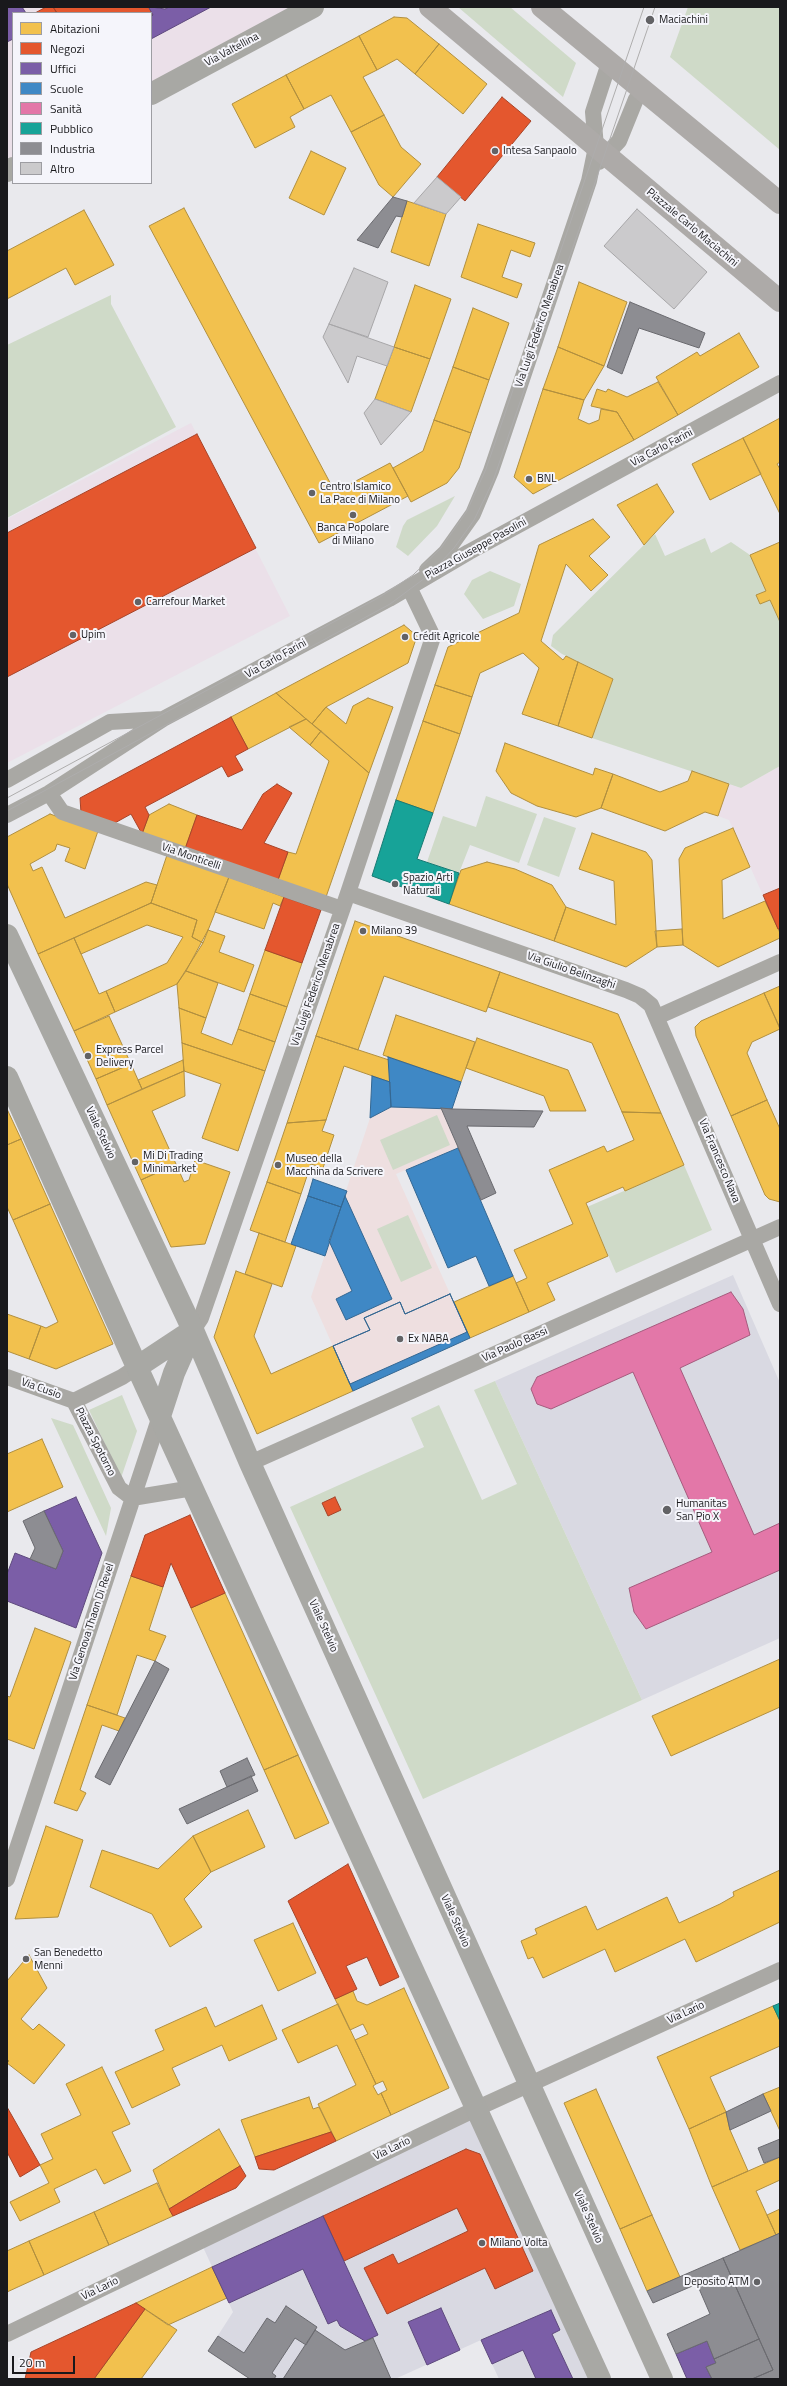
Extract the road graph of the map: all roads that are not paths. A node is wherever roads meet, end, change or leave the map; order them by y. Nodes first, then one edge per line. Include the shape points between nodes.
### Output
1 (313, 7) edge
2 (430, 7) edge
3 (542, 7) edge
4 (609, 63) junction
5 (152, 93) edge
6 (638, 94) junction
7 (600, 151) junction
8 (780, 203) edge
9 (780, 301) edge
10 (780, 383) edge
11 (491, 471) joint
12 (543, 511) joint
13 (409, 587) junction
14 (389, 598) joint
15 (163, 719) junction
16 (7, 780) edge
17 (49, 793) junction
18 (7, 815) edge
19 (348, 893) junction
20 (342, 909) junction
21 (7, 936) edge
22 (780, 962) edge
23 (657, 1017) junction
24 (7, 1077) edge
25 (780, 1227) edge
26 (752, 1239) junction
27 (780, 1304) edge
28 (193, 1330) junction
29 (137, 1367) junction
30 (7, 1377) edge
31 (74, 1402) junction
32 (160, 1416) junction
33 (250, 1463) junction
34 (193, 1488) junction
35 (132, 1498) junction
36 (7, 1879) edge
37 (780, 1970) edge
38 (529, 2086) junction
39 (477, 2108) junction
40 (7, 2334) edge
41 (600, 2379) edge
42 (662, 2379) edge

1 - 5 main road, Via Valtellina
2 - 7 main road, Piazzale Carlo Maciachini
3 - 4 main road
4 - 6 main road
4 - 7 street via 593,112
6 - 7 street via 622,136
6 - 8 main road
7 - 9 main road, Piazzale Carlo Maciachini
7 - 11 street, Via Luigi Federico Menabrea
10 - 12 street, Via Carlo Farini
11 - 13 street, Piazza Giuseppe Pasolini via 473,514 446,552
12 - 13 street, Piazza Giuseppe Pasolini
13 - 14 street, Piazza Giuseppe Pasolini
13 - 19 street, Via Luigi Federico Menabrea via 433,637
14 - 15 street, Via Carlo Farini
15 - 16 street, Via Carlo Farini via 110,722
15 - 17 street, Via Carlo Farini
17 - 18 street, Via Carlo Farini
17 - 20 street, Via Monticelli via 62,812
19 - 20 street, Via Luigi Federico Menabrea
19 - 23 street, Via Giulio Belinzaghi via 626,990 640,996 651,1005
20 - 28 street, Via Luigi Federico Menabrea via 201,1318
21 - 28 main road, Viale Stelvio
22 - 23 street
23 - 26 street, Via Francesco Nava
24 - 29 main road
25 - 26 street, Via Paolo Bassi
26 - 27 street, Via Francesco Nava
26 - 33 street, Via Paolo Bassi
28 - 29 main road, Piazza Spotorno
28 - 32 main road via 174,1373
28 - 33 main road
29 - 31 street, Piazza Spotorno
29 - 32 main road
30 - 31 street, Via Cusio
31 - 35 street, Piazza Spotorno via 119,1488
32 - 34 main road
32 - 35 street
33 - 38 main road, Viale Stelvio
34 - 35 street
34 - 39 main road
35 - 36 street, Via Genova Thaon Di Revel
37 - 38 street, Via Lario
38 - 39 street, Via Lario
38 - 42 main road, Viale Stelvio
39 - 40 street, Via Lario
39 - 41 main road

